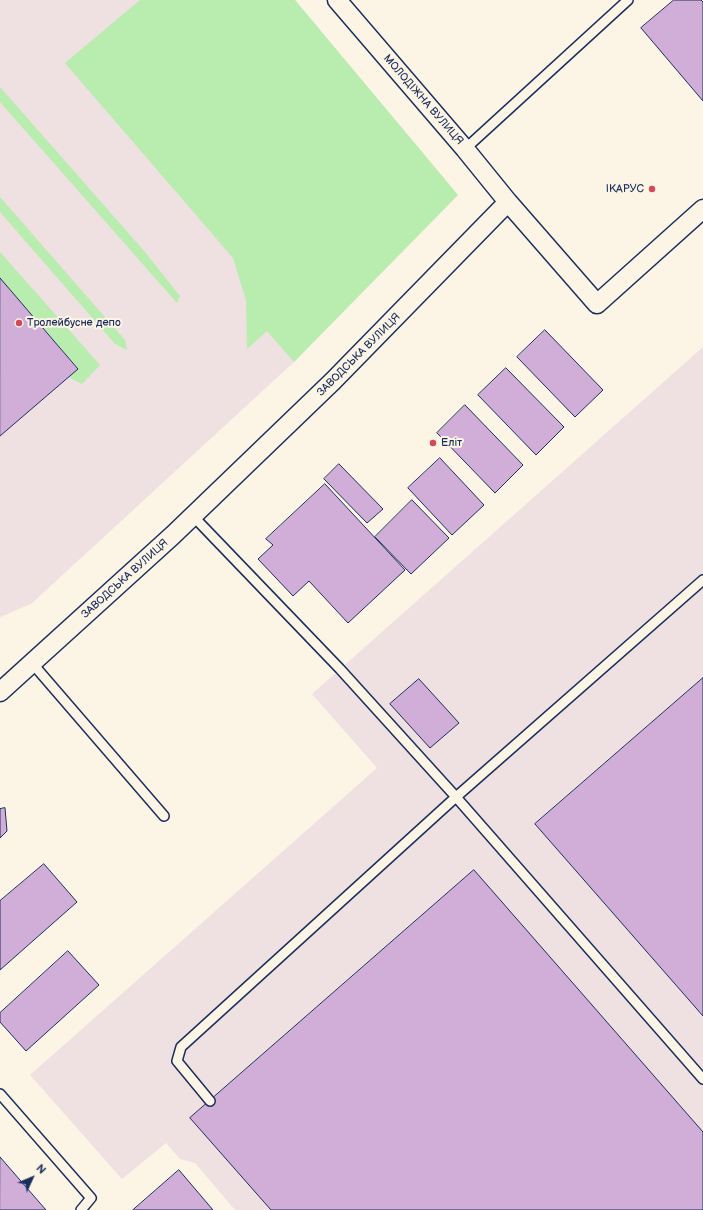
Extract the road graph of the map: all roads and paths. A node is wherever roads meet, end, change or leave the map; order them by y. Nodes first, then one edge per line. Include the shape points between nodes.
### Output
1 (337, 0) edge
2 (628, 0) edge
3 (465, 149) junction
4 (508, 202) junction
5 (703, 208) edge
6 (193, 516) junction
7 (703, 580) edge
8 (32, 663) junction
9 (0, 692) edge
10 (456, 798) junction
11 (164, 816) dead end
12 (703, 1078) edge
13 (0, 1094) edge
14 (210, 1101) dead end
15 (82, 1210) edge

1 - 3 street, МОЛОДІЖНА ВУЛИЦЯ
2 - 3 lane
3 - 4 street, МОЛОДІЖНА ВУЛИЦЯ
4 - 5 street via 597,304
4 - 6 street, ЗАВОДСЬКА ВУЛИЦЯ via 333,382
6 - 8 street, ЗАВОДСЬКА ВУЛИЦЯ
6 - 10 lane via 340,669
7 - 10 lane
8 - 9 street, ЗАВОДСЬКА ВУЛИЦЯ
8 - 11 lane
10 - 12 lane
10 - 14 lane via 181,1046 177,1061
13 - 15 lane via 91,1198

